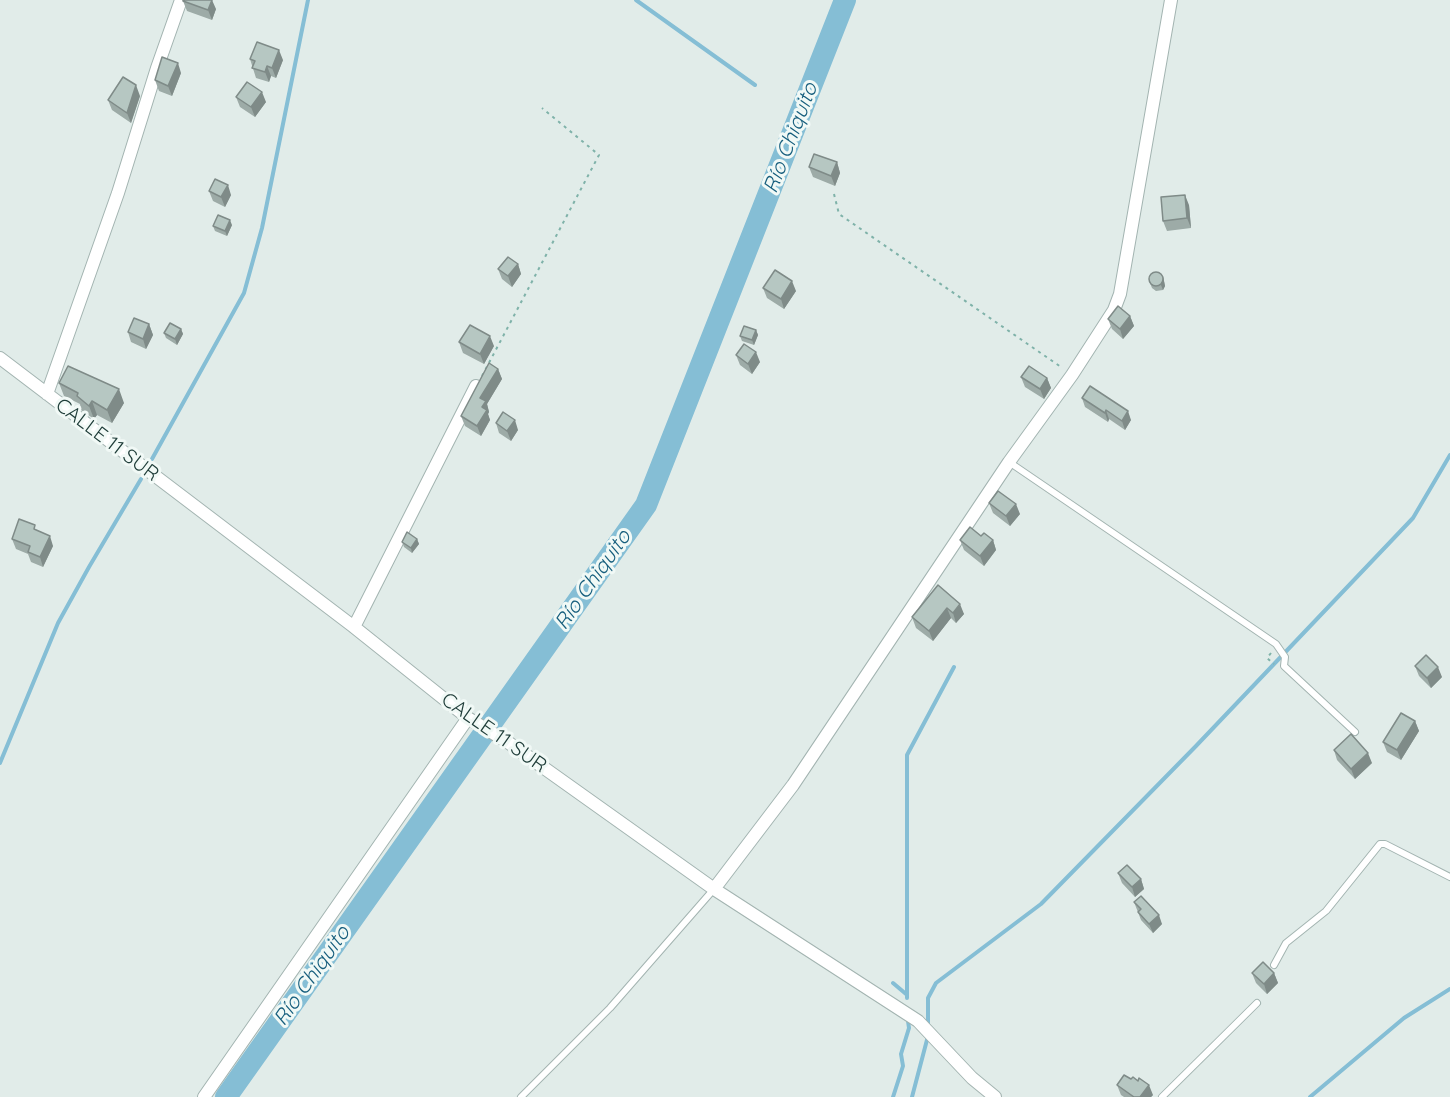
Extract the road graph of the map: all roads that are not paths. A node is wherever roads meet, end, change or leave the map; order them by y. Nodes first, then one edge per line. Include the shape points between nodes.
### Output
1 (181, 0) edge
2 (1171, 0) edge
3 (0, 358) edge
4 (476, 387) edge
5 (47, 394) junction
6 (1009, 462) junction
7 (354, 627) junction
8 (473, 721) junction
9 (1355, 732) dead end
10 (1450, 877) edge
11 (714, 889) junction
12 (1274, 965) dead end
13 (1257, 1003) dead end
14 (204, 1097) edge
15 (521, 1097) edge
16 (995, 1097) edge
17 (1162, 1097) edge

1 - 5 street
2 - 6 street via 1120,294 1072,375
3 - 5 street, CALLE 11 SUR
4 - 7 street
5 - 7 street, CALLE 11 SUR
6 - 9 lane via 1276,644 1284,655 1284,666
6 - 11 street via 793,785
7 - 8 street, CALLE 11 SUR
8 - 11 street, CALLE 11 SUR
8 - 14 street
10 - 12 lane via 1380,844 1326,911 1286,943
11 - 15 lane via 610,1008
11 - 16 street, CALLE 11 SUR via 918,1021
13 - 17 lane

